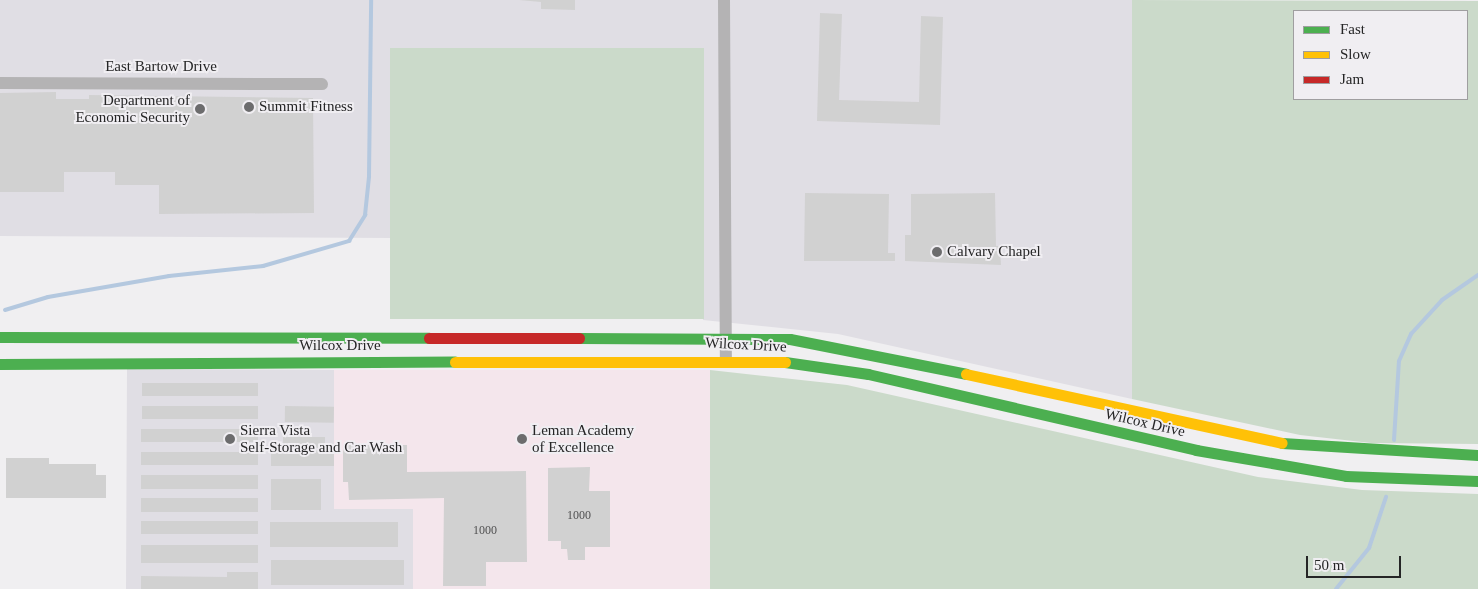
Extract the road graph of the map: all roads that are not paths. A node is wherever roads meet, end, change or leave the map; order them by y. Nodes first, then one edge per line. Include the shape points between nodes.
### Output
1 (724, 0) edge
2 (0, 83) edge
3 (322, 84) dead end
4 (0, 337) edge
5 (726, 337) junction
6 (726, 358) junction
7 (0, 364) edge
8 (1478, 455) edge
9 (1478, 481) edge

1 - 5 street
2 - 3 street, East Bartow Drive
4 - 5 street, Wilcox Drive
5 - 6 street
5 - 8 street, Wilcox Drive via 841,346 1275,443
6 - 7 street, Wilcox Drive
6 - 9 street, Wilcox Drive via 868,374 1196,450 1346,476

